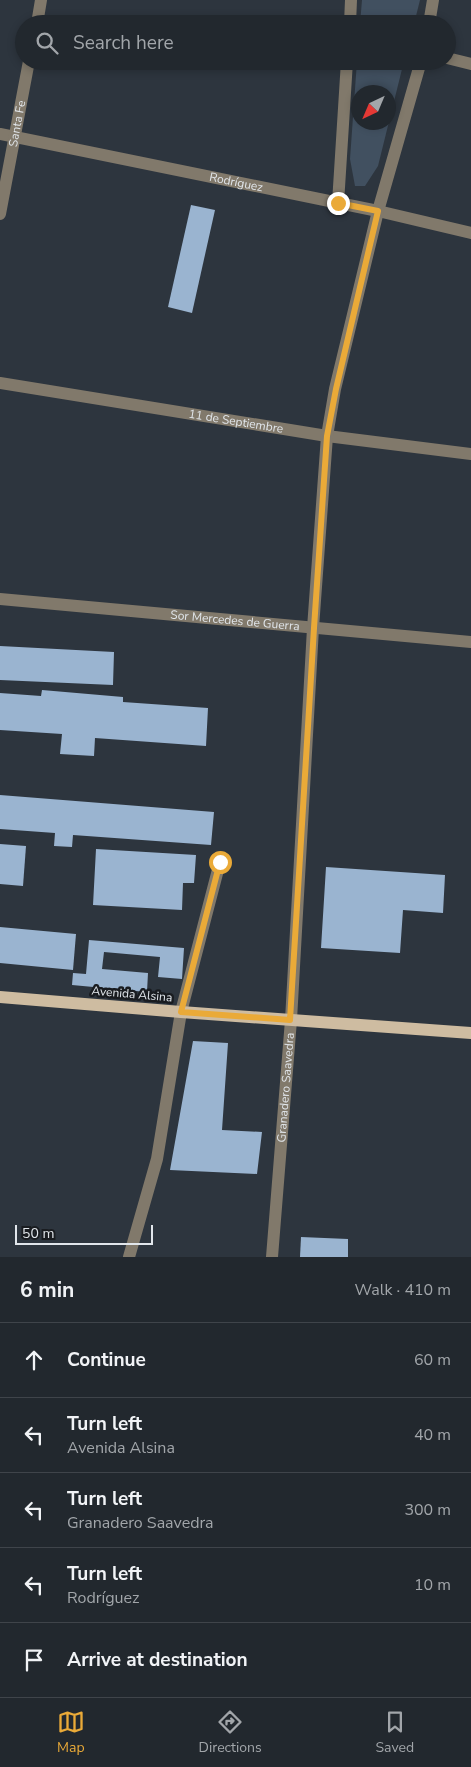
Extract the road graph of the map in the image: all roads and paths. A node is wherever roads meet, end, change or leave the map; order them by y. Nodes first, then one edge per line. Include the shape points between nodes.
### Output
1 (41, 0) edge
2 (351, 0) edge
3 (433, 0) edge
4 (38, 15) edge
5 (350, 15) edge
6 (430, 15) edge
7 (456, 60) edge
8 (471, 64) edge
9 (27, 70) edge
10 (346, 70) edge
11 (417, 70) edge
12 (0, 134) edge
13 (14, 137) junction
14 (338, 203) junction
15 (378, 211) junction
16 (0, 214) edge
17 (471, 233) edge
18 (0, 383) edge
19 (327, 436) junction
20 (471, 454) edge
21 (0, 598) edge
22 (314, 628) junction
23 (471, 642) edge
24 (220, 862) dead end
25 (0, 997) edge
26 (181, 1012) junction
27 (290, 1020) junction
28 (471, 1033) edge
29 (129, 1257) edge
30 (272, 1257) edge

1 - 4 street
2 - 5 street
3 - 6 street
7 - 8 street
9 - 13 street, Santa Fe
10 - 14 street
11 - 15 street, Granadero Saavedra
12 - 13 street, Rodríguez
13 - 14 street, Rodríguez
13 - 16 street, Santa Fe
14 - 15 street, Rodríguez
15 - 17 street, Rodríguez
15 - 19 street, Granadero Saavedra
18 - 19 street, 11 de Septiembre
19 - 20 street, 11 de Septiembre
19 - 22 street, Granadero Saavedra
21 - 22 street, Sor Mercedes de Guerra
22 - 23 street, Sor Mercedes de Guerra
22 - 27 street, Granadero Saavedra
24 - 26 street
25 - 26 main road, Avenida Alsina
26 - 27 main road, Avenida Alsina
26 - 29 street via 160,1143
27 - 28 main road, Avenida Alsina
27 - 30 street, Granadero Saavedra

